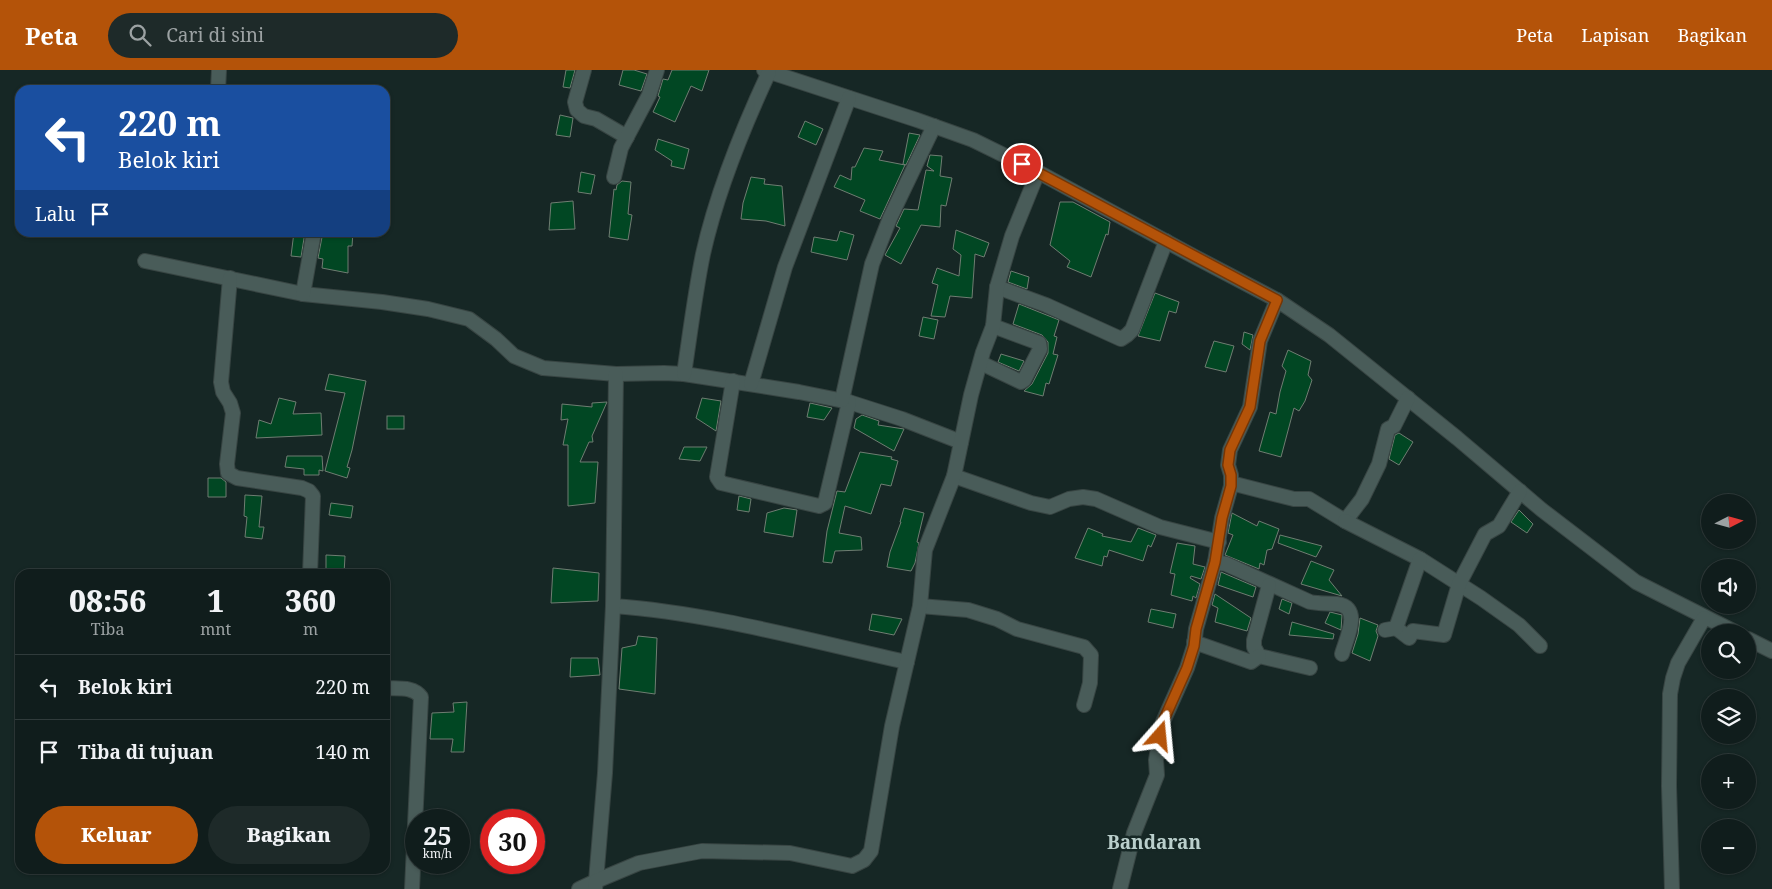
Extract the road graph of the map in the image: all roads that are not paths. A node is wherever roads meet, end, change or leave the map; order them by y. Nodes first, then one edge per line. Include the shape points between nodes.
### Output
1 (219, 70) edge
2 (584, 70) edge
3 (657, 70) edge
4 (766, 71) edge
5 (218, 85) edge
6 (850, 98) junction
7 (934, 126) junction
8 (627, 137) junction
9 (1038, 172) junction
10 (614, 177) dead end
11 (313, 237) edge
12 (1166, 241) junction
13 (145, 261) dead end
14 (230, 278) junction
15 (997, 287) junction
16 (304, 294) junction
17 (1277, 300) junction
18 (993, 326) junction
19 (981, 363) junction
20 (616, 374) junction
21 (684, 374) junction
22 (733, 381) junction
23 (751, 384) junction
24 (1408, 398) junction
25 (845, 401) junction
26 (961, 442) junction
27 (954, 476) junction
28 (1231, 483) junction
29 (1520, 491) junction
30 (1345, 521) junction
31 (1219, 542) junction
32 (1420, 559) junction
33 (1215, 562) junction
34 (310, 569) edge
35 (1459, 584) junction
36 (1269, 585) junction
37 (613, 606) junction
38 (920, 606) junction
39 (1704, 618) junction
40 (1717, 624) edge
41 (1194, 642) junction
42 (1756, 643) edge
43 (1540, 646) dead end
44 (1772, 651) edge
45 (1342, 654) dead end
46 (1259, 656) junction
47 (907, 662) junction
48 (1310, 668) dead end
49 (390, 688) edge
50 (1084, 705) dead end
51 (596, 885) edge
52 (412, 889) edge
53 (579, 889) edge
54 (1120, 889) edge
55 (1672, 889) edge

1 - 5 street
2 - 8 street via 575,102 577,110
3 - 8 street via 649,95
4 - 6 street
4 - 21 street via 728,170 703,254
6 - 7 street
6 - 23 street via 785,267
7 - 9 street via 973,140
7 - 25 street via 872,264
8 - 10 street
9 - 12 street
9 - 15 street via 1012,236
11 - 16 street
12 - 15 street via 1132,330 1121,338
12 - 17 street
13 - 14 street
14 - 16 street
14 - 34 street via 221,382 233,413 228,473 237,478 309,491 313,496
15 - 18 street
16 - 20 street via 382,302 469,319 514,356 543,368
17 - 24 street via 1329,335
17 - 28 street via 1260,341 1250,407 1230,450
18 - 19 street
18 - 19 street via 1040,343 1040,349 1021,382
19 - 26 street
20 - 21 street
20 - 37 street
21 - 22 street
22 - 23 street
22 - 25 street via 718,480 819,506 825,503
23 - 25 street
24 - 29 street
24 - 30 street via 1394,426 1388,429 1379,464 1362,499
25 - 26 street
26 - 27 street
27 - 31 street via 1050,507 1069,499 1096,499 1160,527
27 - 38 street via 925,550
28 - 30 street via 1294,499 1308,499
28 - 31 street
29 - 35 street via 1498,526 1485,534
29 - 39 street via 1636,582
30 - 32 street
31 - 33 street
32 - 35 street
32 - 35 street via 1390,629 1409,638 1413,631 1444,635
33 - 36 street
33 - 41 street
35 - 43 street via 1519,625
36 - 45 street via 1310,602 1338,604 1349,610 1352,620
36 - 46 street via 1254,640
37 - 47 street via 650,609 763,629
37 - 51 street
38 - 47 street
38 - 50 street via 968,610 1017,629 1084,647 1090,655 1090,683
39 - 40 street
39 - 55 street via 1678,663 1670,694
41 - 46 street via 1251,662
41 - 54 street via 1187,668 1162,724 1157,775 1134,833
42 - 44 street
46 - 48 street
47 - 51 street via 892,726 871,851 864,860 852,866 790,853 702,851 639,863
49 - 52 street via 410,689 421,697
51 - 53 street

